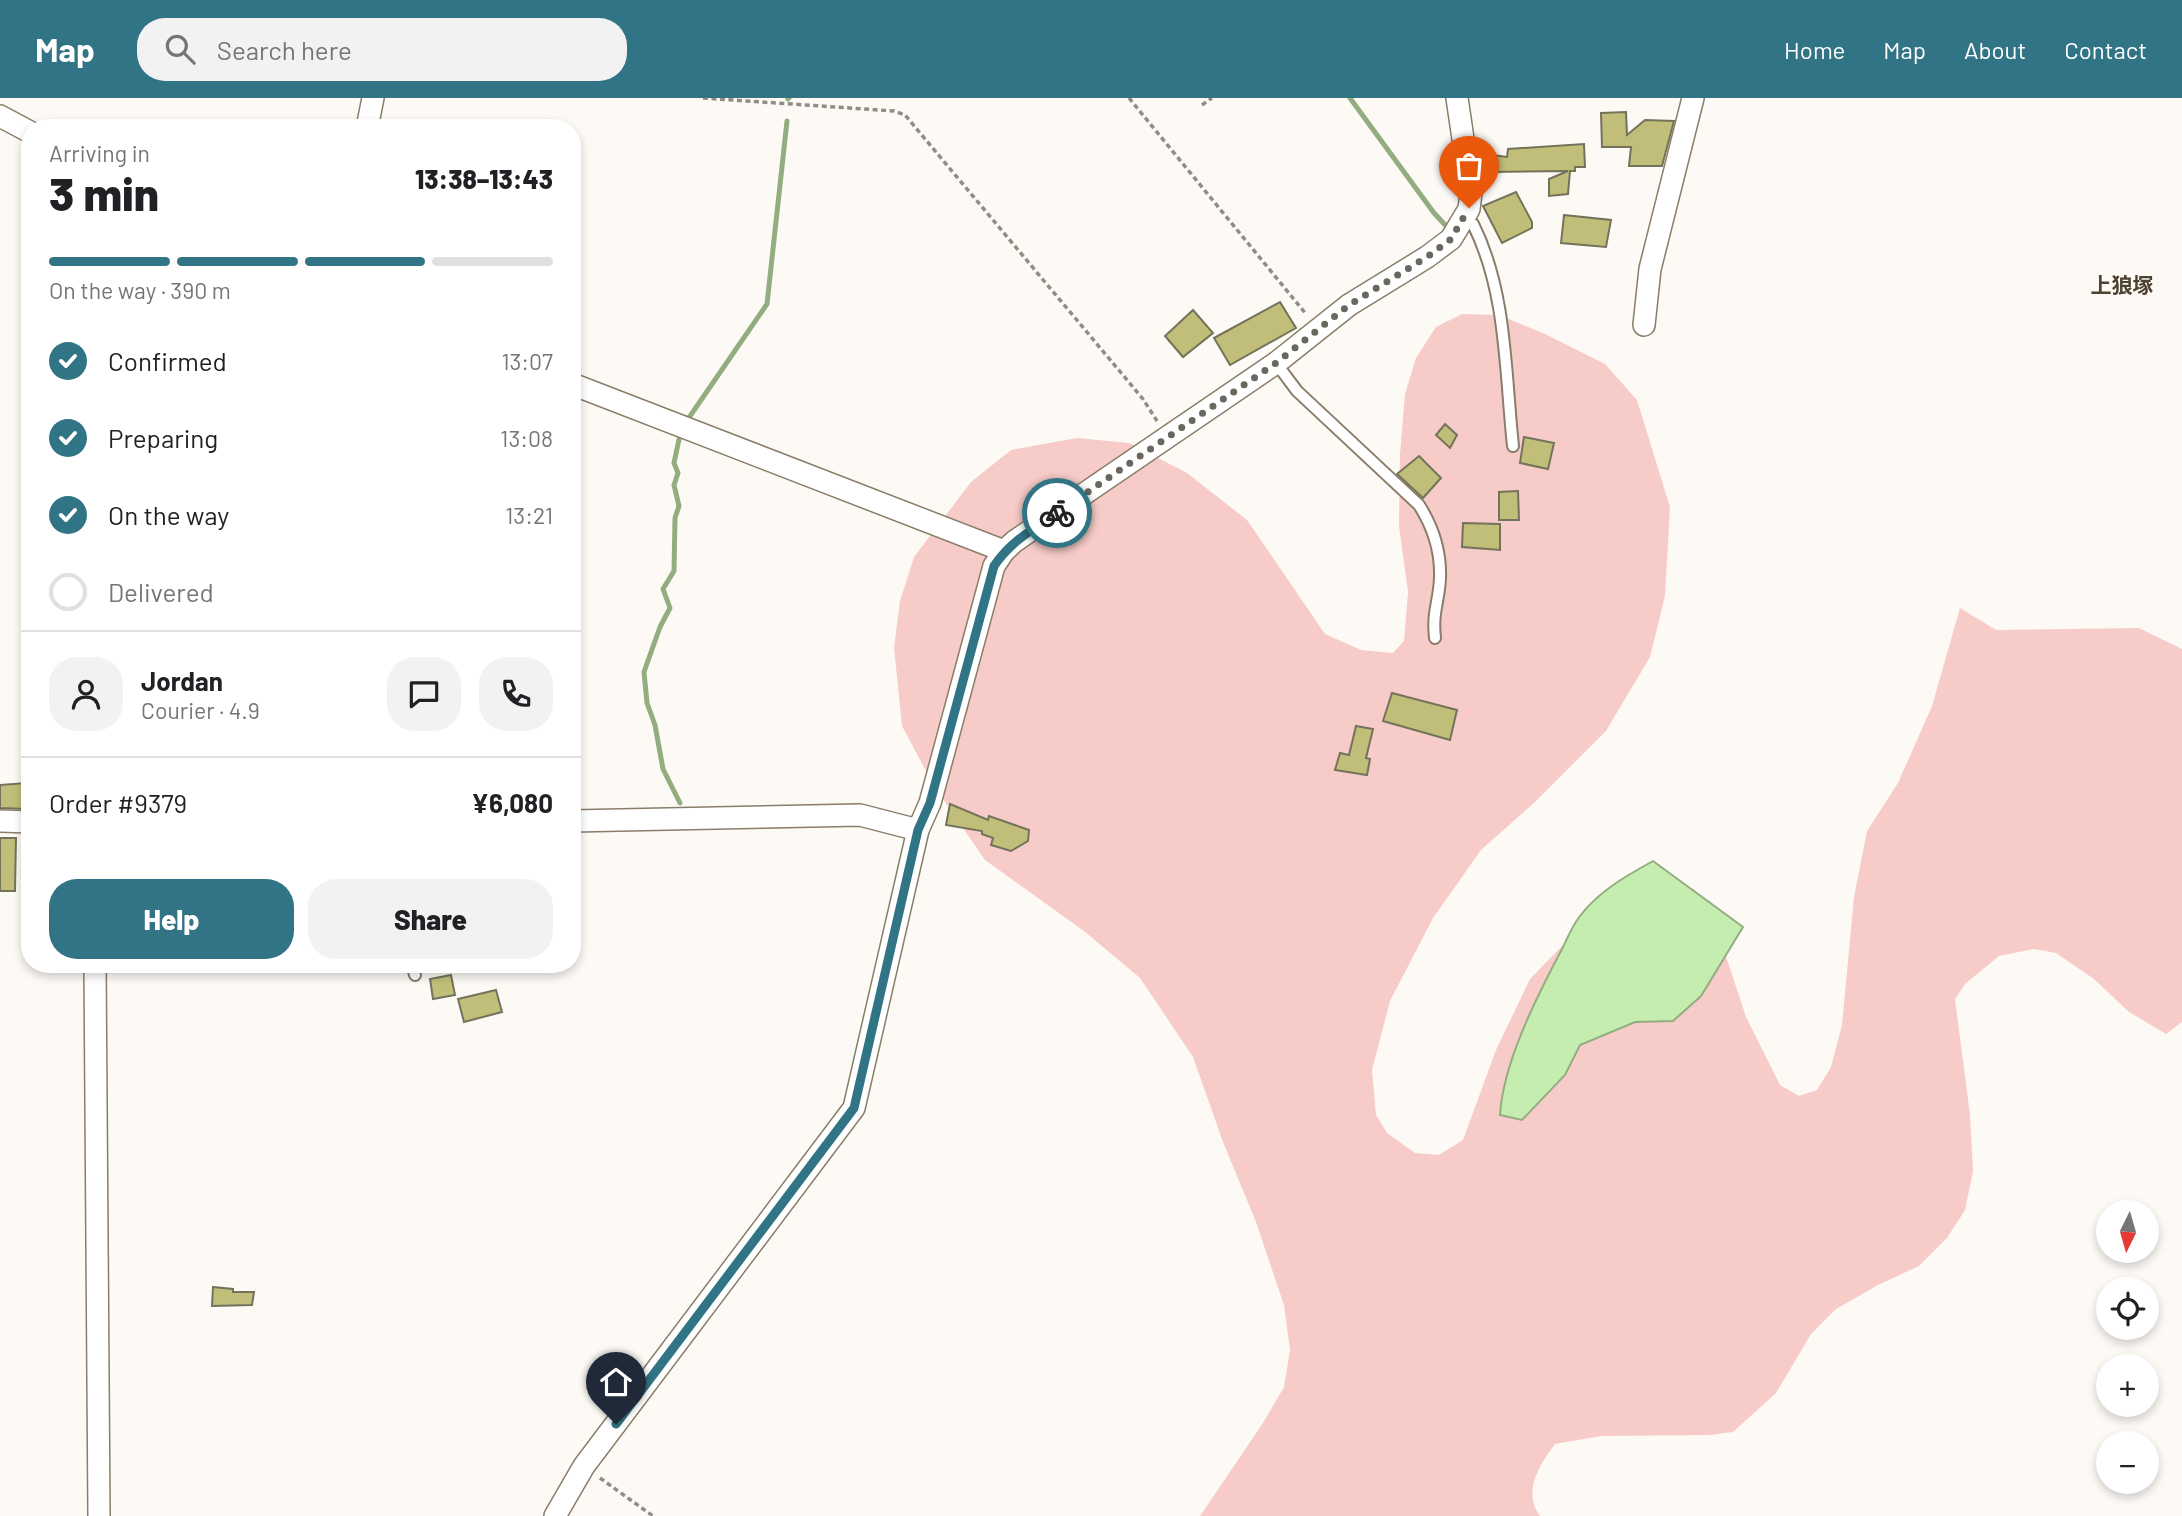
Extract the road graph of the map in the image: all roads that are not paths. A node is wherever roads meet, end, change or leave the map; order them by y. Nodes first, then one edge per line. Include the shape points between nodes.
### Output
1 (373, 98) edge
2 (1457, 98) edge
3 (1693, 98) edge
4 (0, 116) edge
5 (369, 119) edge
6 (21, 127) edge
7 (1462, 221) junction
8 (1644, 325) dead end
9 (1276, 363) junction
10 (581, 387) edge
11 (1513, 446) dead end
12 (1004, 551) junction
13 (1435, 638) dead end
14 (0, 821) edge
15 (581, 821) edge
16 (21, 822) edge
17 (918, 830) junction
18 (95, 973) edge
19 (99, 1516) edge
20 (555, 1516) edge

1 - 5 street
2 - 7 street via 1471,193
3 - 8 street via 1650,269
4 - 6 street
7 - 9 street via 1451,239 1349,305
7 - 11 lane via 1473,224 1482,241 1497,288
9 - 12 street
9 - 13 lane via 1297,391 1419,505 1430,522 1440,579 1433,619
10 - 12 street
12 - 17 street via 994,566 930,803
14 - 16 street
15 - 17 street via 860,815
17 - 20 street via 854,1108 584,1466
18 - 19 street

